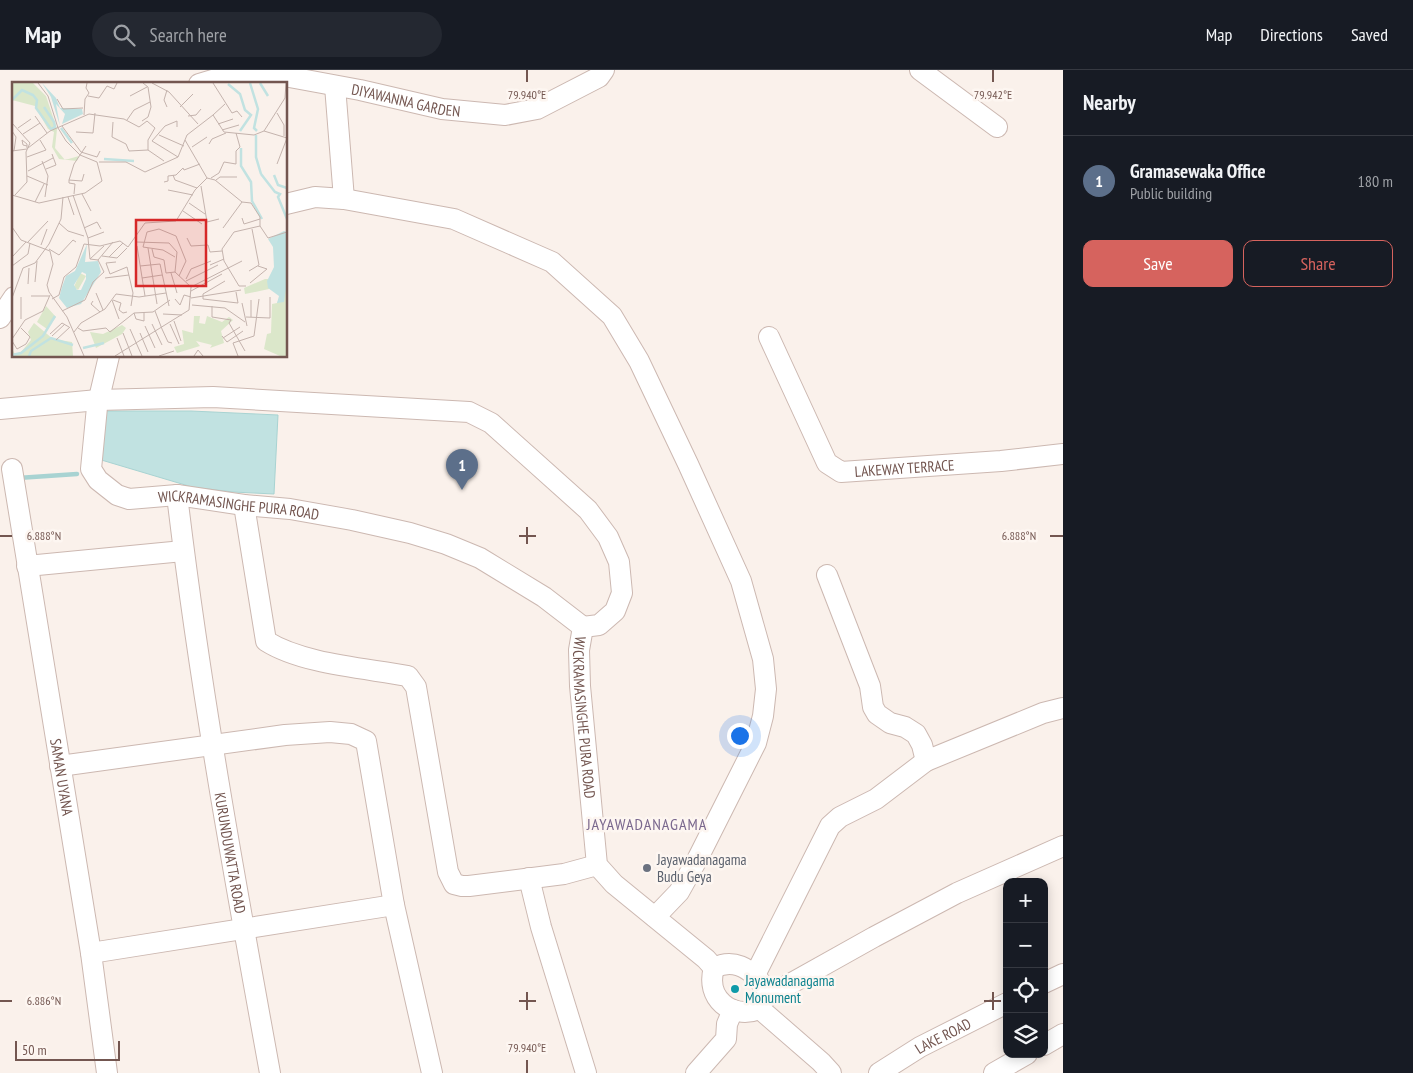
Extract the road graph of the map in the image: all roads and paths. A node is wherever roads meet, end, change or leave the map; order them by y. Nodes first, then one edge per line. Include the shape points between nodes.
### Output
1 (604, 70) edge
2 (920, 70) edge
3 (206, 82) edge
4 (335, 86) junction
5 (997, 127) dead end
6 (344, 199) junction
7 (288, 204) edge
8 (12, 300) edge
9 (0, 318) edge
10 (769, 337) dead end
11 (108, 358) edge
12 (98, 400) junction
13 (0, 408) edge
14 (1063, 454) edge
15 (13, 475) dead end
16 (177, 495) junction
17 (244, 505) junction
18 (184, 551) junction
19 (27, 566) junction
20 (828, 574) dead end
21 (583, 627) junction
22 (1063, 708) edge
23 (212, 746) junction
24 (926, 761) junction
25 (60, 766) junction
26 (1063, 846) edge
27 (597, 865) junction
28 (529, 878) junction
29 (394, 906) junction
30 (655, 917) junction
31 (244, 928) junction
32 (91, 953) junction
33 (714, 968) junction
34 (1063, 974) edge
35 (755, 975) junction
36 (1048, 981) edge
37 (762, 1004) junction
38 (1003, 1005) edge
39 (733, 1010) junction
40 (1063, 1034) edge
41 (1048, 1043) edge
42 (1020, 1058) edge
43 (107, 1073) edge
44 (270, 1073) edge
45 (432, 1073) edge
46 (586, 1073) edge
47 (696, 1073) edge
48 (831, 1073) edge
49 (880, 1073) edge
50 (994, 1073) edge

1 - 4 street, DIYAWANNA GARDEN via 599,77 537,109 505,115 442,109
2 - 5 street
3 - 4 street, DIYAWANNA GARDEN via 234,74 273,74
4 - 6 street
6 - 7 street via 315,197
6 - 30 street via 454,219 552,262 612,316 639,361 740,581 763,659 766,689 763,716 756,743 698,858 679,892
8 - 9 street
10 - 14 street, LAKEWAY TERRACE via 827,463 841,472
11 - 12 street
12 - 13 street
12 - 16 street, WICKRAMASINGHE PURA ROAD via 91,469 98,480 117,495 129,499
12 - 21 street via 213,397 469,412 491,423 588,510 608,537 619,562 622,593 615,611 599,625
15 - 19 street, SAMAN UYANA
16 - 17 street, WICKRAMASINGHE PURA ROAD
16 - 18 street, KURUNDUWATTA ROAD
17 - 21 street, WICKRAMASINGHE PURA ROAD via 352,520 446,544 513,577
17 - 28 street via 266,641 309,658 408,676 416,687 448,872 454,884 469,886
18 - 19 street
18 - 23 street, KURUNDUWATTA ROAD
19 - 25 street, SAMAN UYANA
20 - 24 street via 870,686 873,707 877,714 916,734
21 - 27 street, WICKRAMASINGHE PURA ROAD via 579,650 580,686
22 - 24 street via 1043,713
23 - 25 street
23 - 29 street via 330,732 351,734 366,741
23 - 31 street, KURUNDUWATTA ROAD
24 - 35 street via 876,799 840,817 830,826
25 - 32 street, SAMAN UYANA
26 - 37 street via 957,893 874,937
27 - 28 street via 564,874
27 - 30 street via 614,884
28 - 46 street
29 - 31 street
29 - 45 street
30 - 33 street
31 - 32 street
31 - 44 street, KURUNDUWATTA ROAD
32 - 43 street, SAMAN UYANA
33 - 35 street via 729,963
33 - 39 street via 711,978 715,993 725,1006
34 - 36 street
35 - 37 street via 764,986
37 - 39 street via 749,1013
37 - 48 street
38 - 49 street, LAKE ROAD via 920,1047
39 - 47 street via 726,1039
40 - 41 street
42 - 50 street

